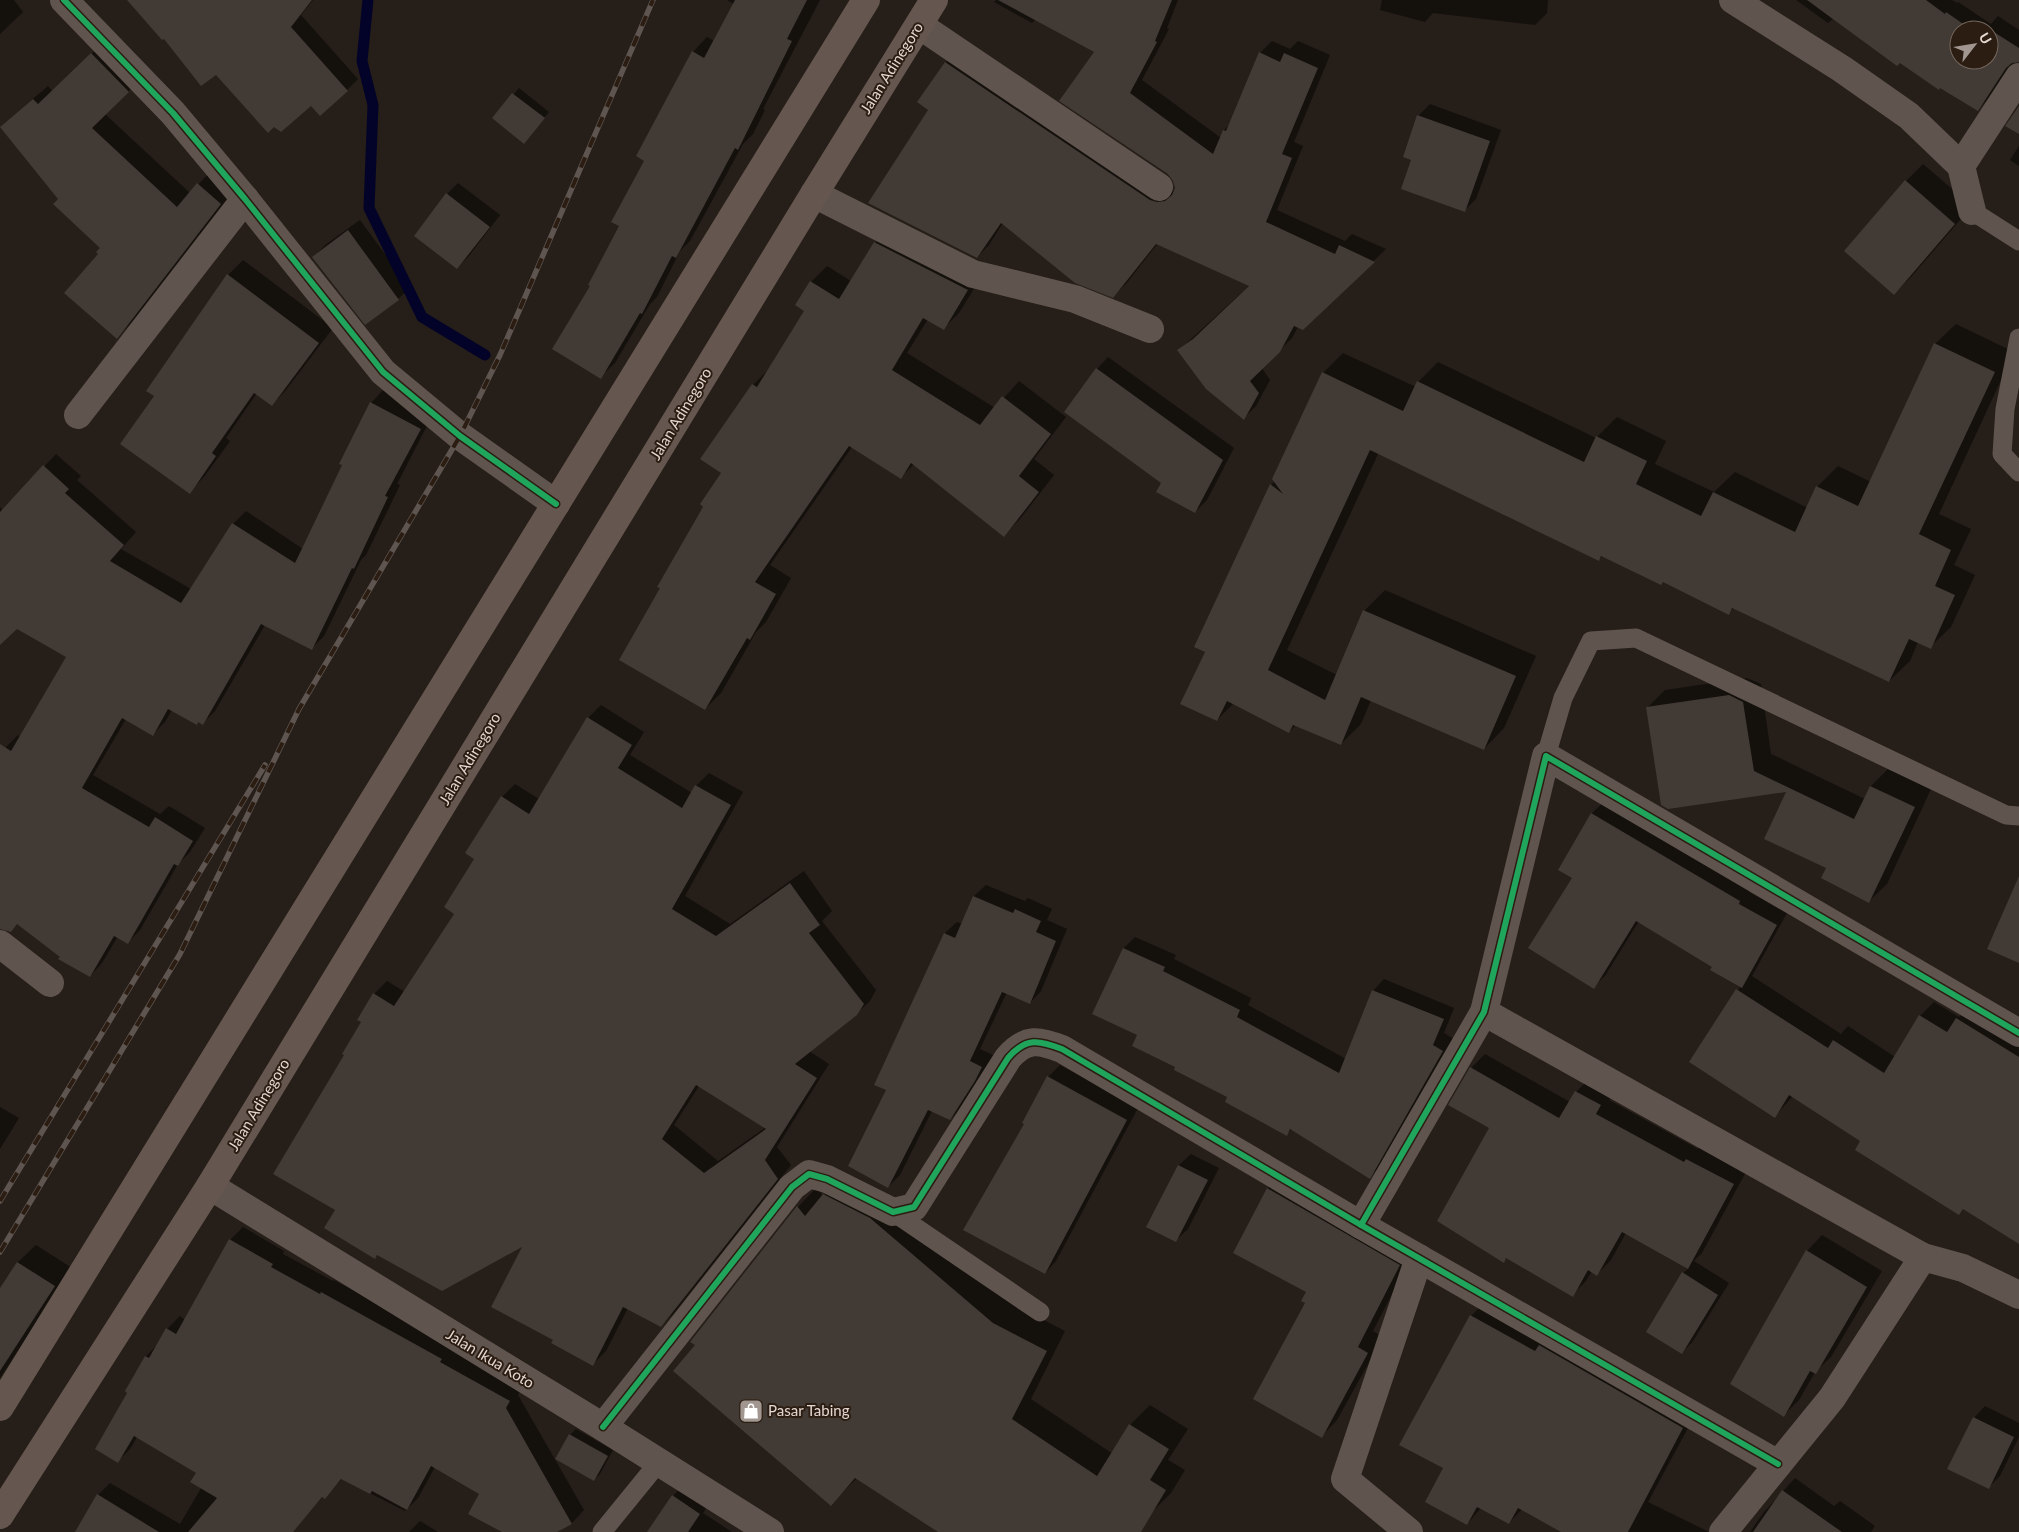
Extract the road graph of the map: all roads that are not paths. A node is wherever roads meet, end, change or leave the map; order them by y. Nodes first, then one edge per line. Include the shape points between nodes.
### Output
1 (64, 0) edge
2 (866, 0) edge
3 (934, 0) edge
4 (1733, 0) edge
5 (919, 25) junction
6 (2019, 77) edge
7 (1961, 166) junction
8 (1160, 187) dead end
9 (814, 194) junction
10 (245, 199) junction
11 (1972, 211) joint
12 (2019, 241) edge
13 (1150, 329) dead end
14 (2019, 338) edge
15 (78, 415) dead end
16 (2019, 472) edge
17 (556, 504) junction
18 (1546, 756) junction
19 (2019, 816) edge
20 (0, 944) edge
21 (50, 983) dead end
22 (1484, 1012) junction
23 (2019, 1032) edge
24 (210, 1186) junction
25 (893, 1212) junction
26 (1361, 1225) junction
27 (1923, 1257) junction
28 (1419, 1258) junction
29 (2019, 1295) edge
30 (1040, 1312) dead end
31 (0, 1407) edge
32 (603, 1427) junction
33 (659, 1462) junction
34 (1778, 1464) junction
35 (0, 1515) edge
36 (602, 1532) edge
37 (770, 1532) edge
38 (1409, 1532) edge
39 (1723, 1532) edge

1 - 10 street via 173,113
2 - 17 highway
3 - 5 highway, Jalan Adinegoro
4 - 7 street via 1909,116
5 - 8 street
5 - 9 highway, Jalan Adinegoro
6 - 7 street
7 - 11 street
9 - 13 street via 973,274 1075,298
9 - 24 highway, Jalan Adinegoro
10 - 15 street
10 - 17 street via 383,372 460,436
11 - 12 lane
14 - 16 lane via 2005,409 2002,454
17 - 31 highway
18 - 19 lane via 1563,698 1591,641 1636,638 2006,815
18 - 22 street
18 - 23 street
20 - 21 street
22 - 26 street
22 - 27 street
24 - 32 street, Jalan Ikua Koto
24 - 35 highway, Jalan Adinegoro
25 - 26 street via 914,1207 1014,1050 1040,1041 1062,1049
25 - 30 lane
25 - 32 street via 827,1178 809,1174 792,1187
26 - 28 street
27 - 29 street via 1963,1268
27 - 34 street via 1832,1398
28 - 34 street
28 - 38 street via 1345,1479
32 - 33 street, Jalan Ikua Koto
33 - 36 lane
33 - 37 street, Jalan Ikua Koto
34 - 39 street

